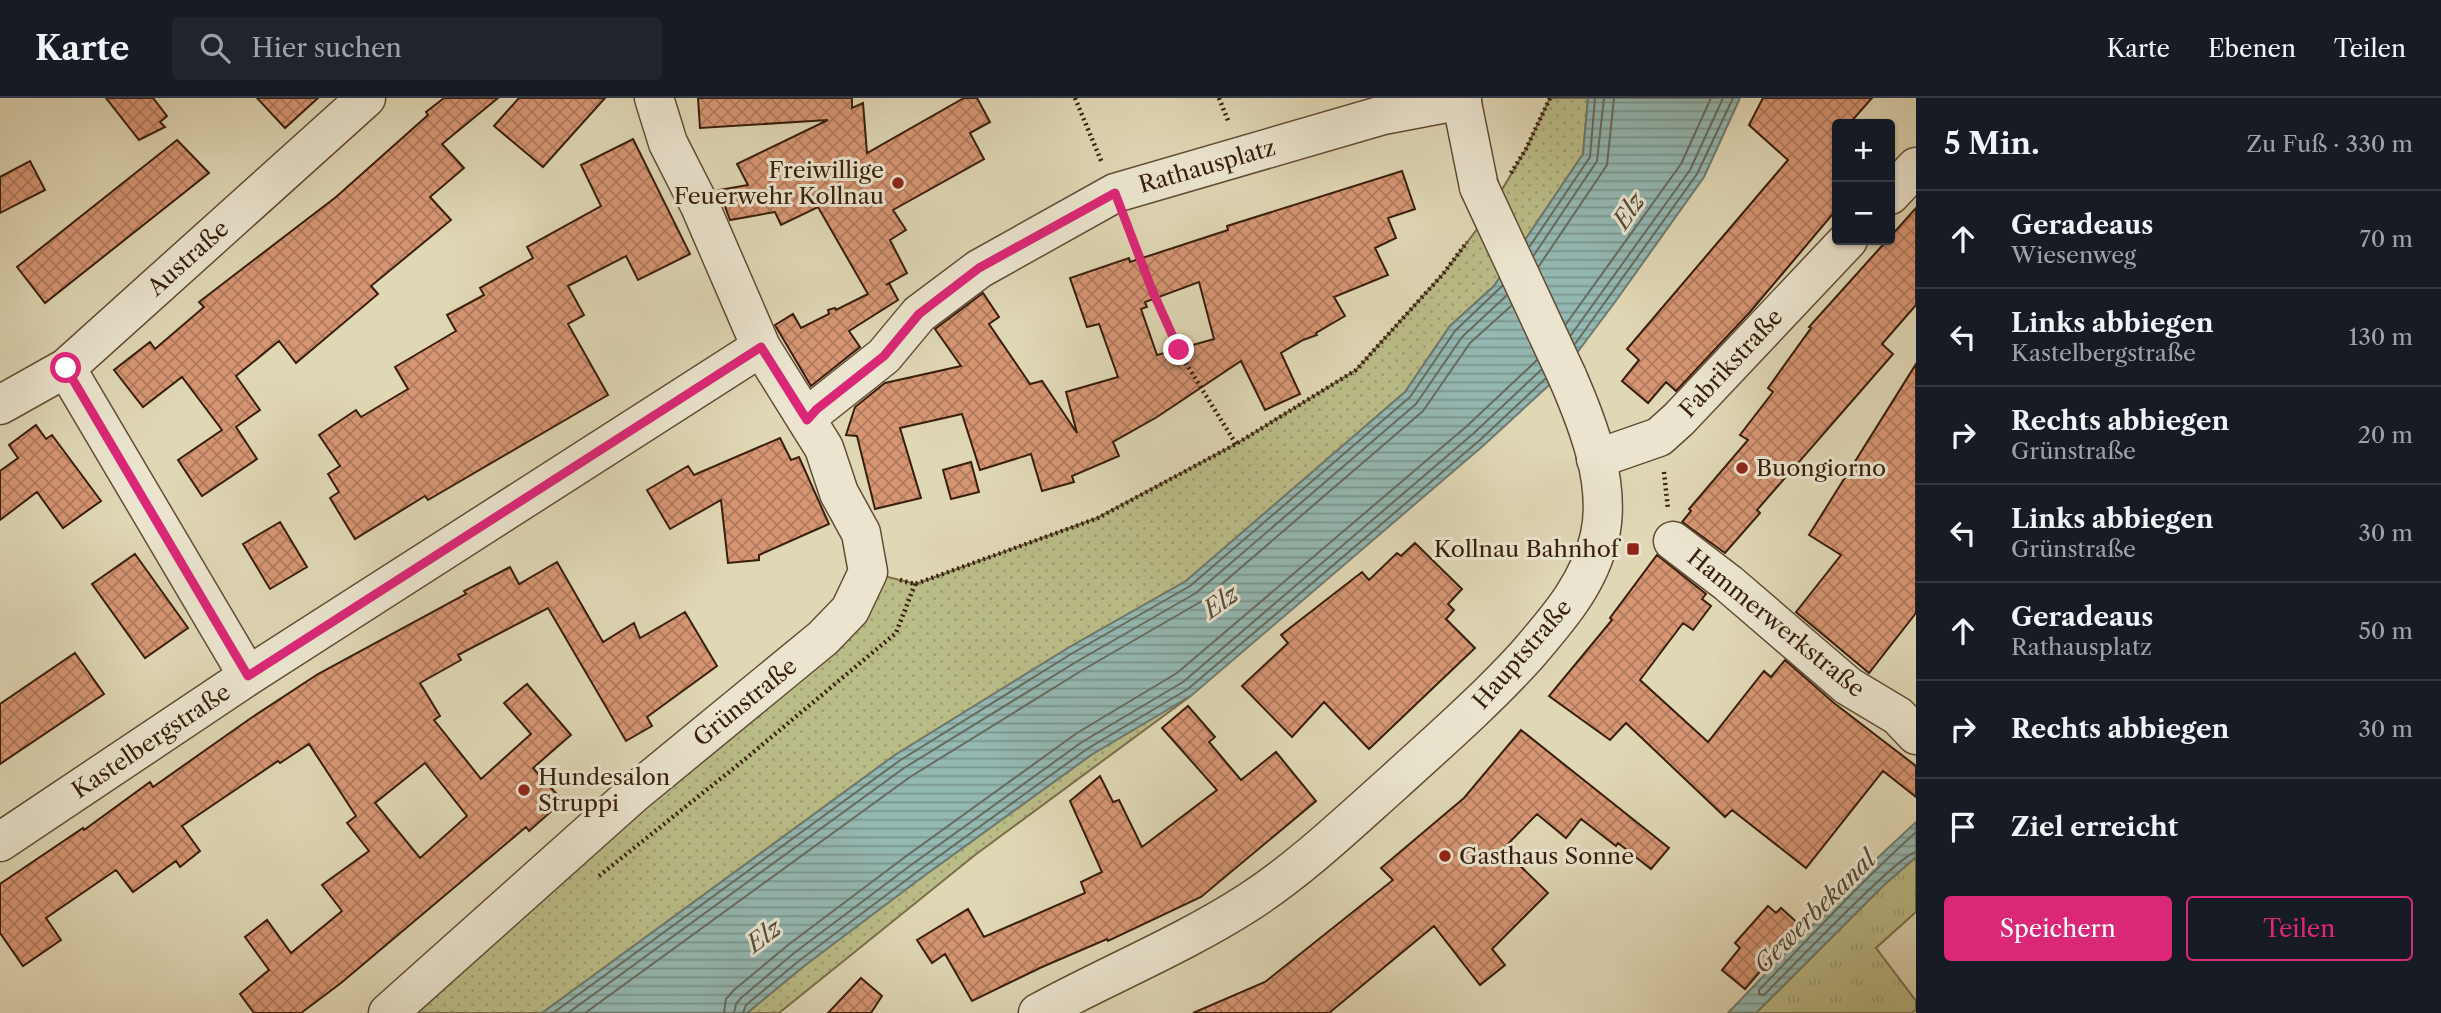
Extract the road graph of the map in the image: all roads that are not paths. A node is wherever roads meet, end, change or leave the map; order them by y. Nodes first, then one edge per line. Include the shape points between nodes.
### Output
1 (366, 98) edge
2 (654, 98) edge
3 (1462, 99) edge
4 (1843, 245) edge
5 (761, 347) junction
6 (66, 368) junction
7 (0, 405) edge
8 (807, 420) junction
9 (1596, 459) junction
10 (1672, 541) road end
11 (248, 676) junction
12 (1910, 715) edge
13 (0, 842) edge
14 (388, 1013) edge
15 (1038, 1013) edge

1 - 6 street, Austraße
2 - 5 street, Grünstraße via 668,143
3 - 8 street, Rathausplatz via 1383,115 1115,193 979,268 919,314 884,356
3 - 9 street, Hauptstraße, bridge
4 - 9 street, Fabrikstraße via 1659,437
5 - 8 street, Grünstraße
5 - 11 street, Kastelbergstraße
6 - 7 street, Austraße
6 - 11 street
8 - 14 street, Grünstraße via 824,447 839,493 861,533 868,572 850,610 823,638 633,794
9 - 15 street, Hauptstraße via 1600,534 1588,571 1561,616 1488,697 1338,832 1249,902 1179,943
10 - 12 street, Hammerwerkstraße via 1848,686
11 - 13 street, Kastelbergstraße

